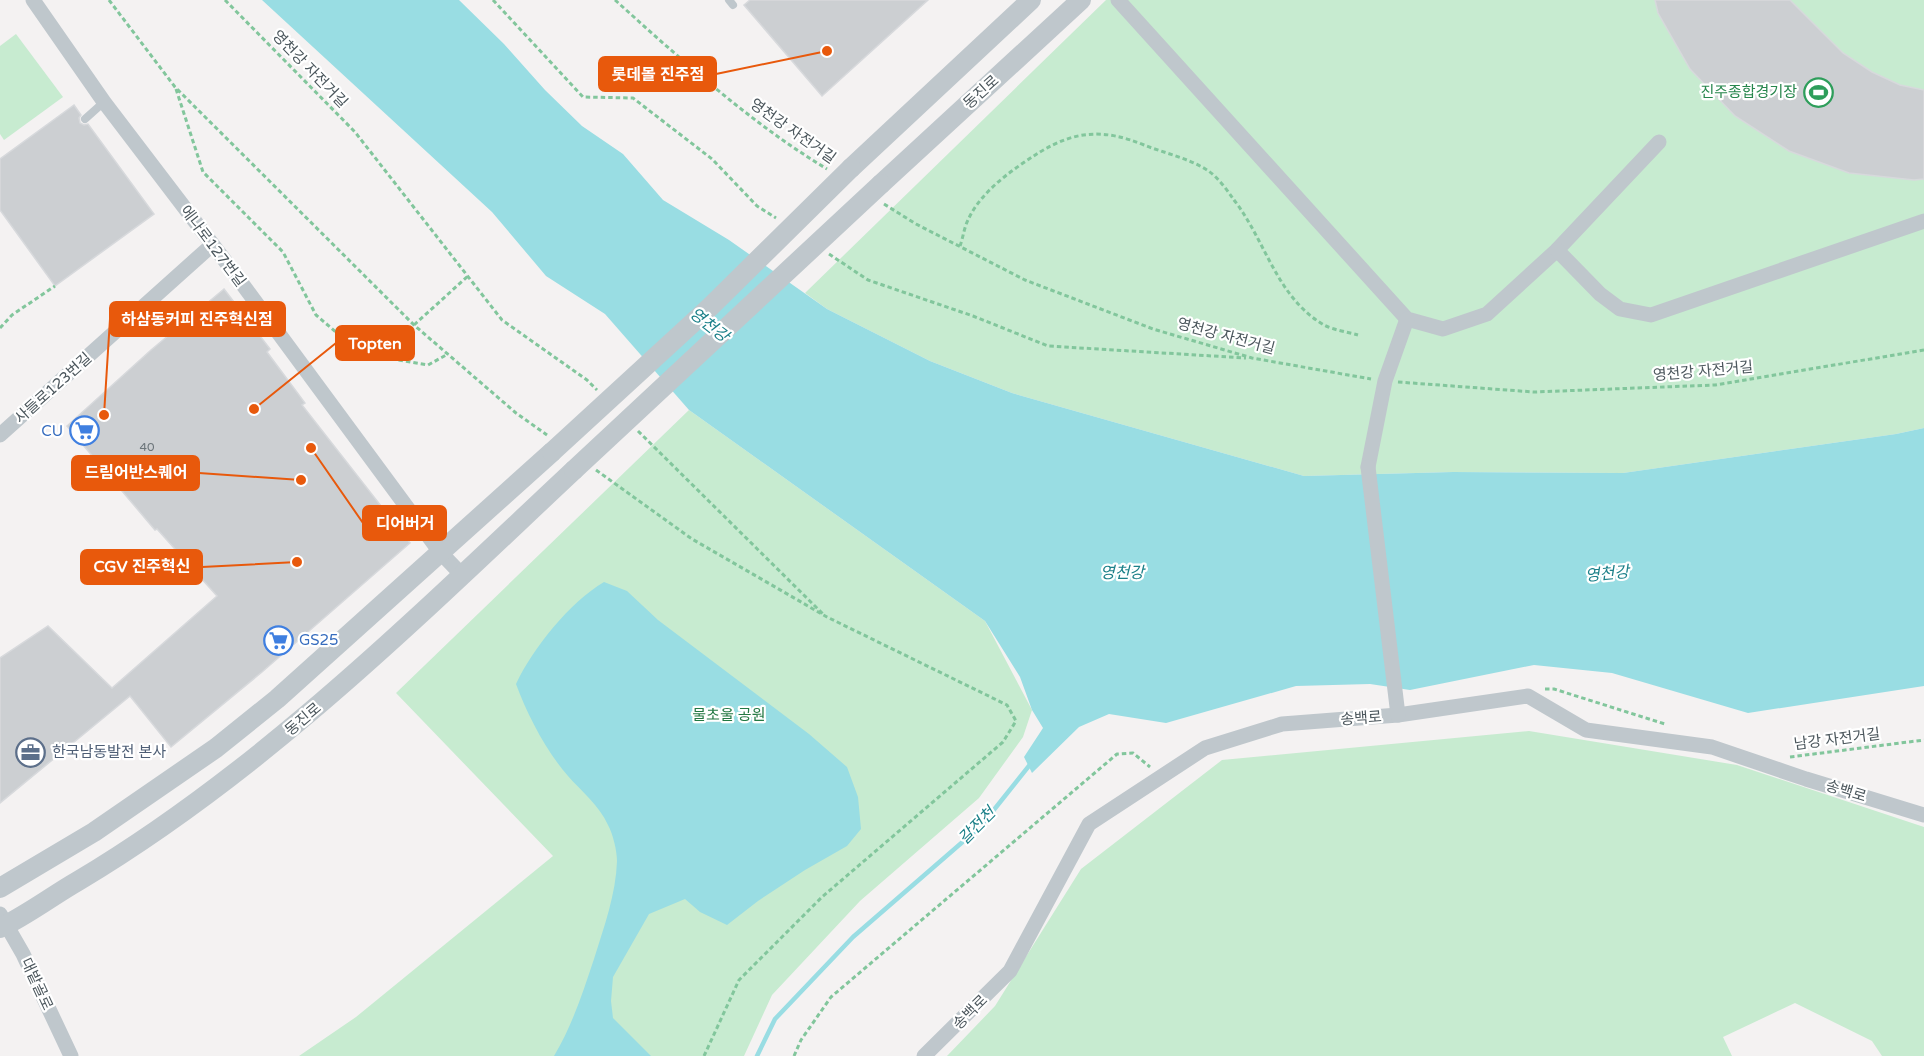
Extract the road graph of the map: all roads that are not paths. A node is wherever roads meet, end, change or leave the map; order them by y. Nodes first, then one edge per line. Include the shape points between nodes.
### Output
1 (33, 0) edge
2 (1031, 0) edge
3 (1081, 0) edge
4 (1118, 0) edge
5 (104, 102) junction
6 (85, 120) dead end
7 (1659, 142) dead end
8 (1924, 221) edge
9 (212, 245) junction
10 (1557, 250) junction
11 (1407, 319) junction
12 (0, 435) edge
13 (440, 552) junction
14 (462, 575) junction
15 (1398, 715) junction
16 (1924, 815) edge
17 (0, 888) edge
18 (2, 922) edge
19 (71, 1056) edge
20 (924, 1056) edge

1 - 5 street, 에나로127번길
2 - 13 street, bridge via 710,307
3 - 14 street, 동진로, bridge via 582,468
4 - 11 street
5 - 6 lane
5 - 9 street, 에나로127번길
7 - 10 street
8 - 10 street via 1651,315 1620,309
9 - 12 street, 사들로123번길
9 - 13 street, 에나로127번길
10 - 11 street via 1487,314 1443,329
11 - 15 street, bridge via 1385,381 1368,467
13 - 14 street, 에나로127번길
13 - 17 street via 286,692 216,748 94,832
14 - 18 street, 동진로 via 359,672 202,799 122,855
15 - 16 street, 송백로 via 1528,696 1586,730 1712,747
15 - 20 street, 송백로 via 1282,724 1205,748 1089,824 1011,971
18 - 19 street, 대밭골로 via 23,954

